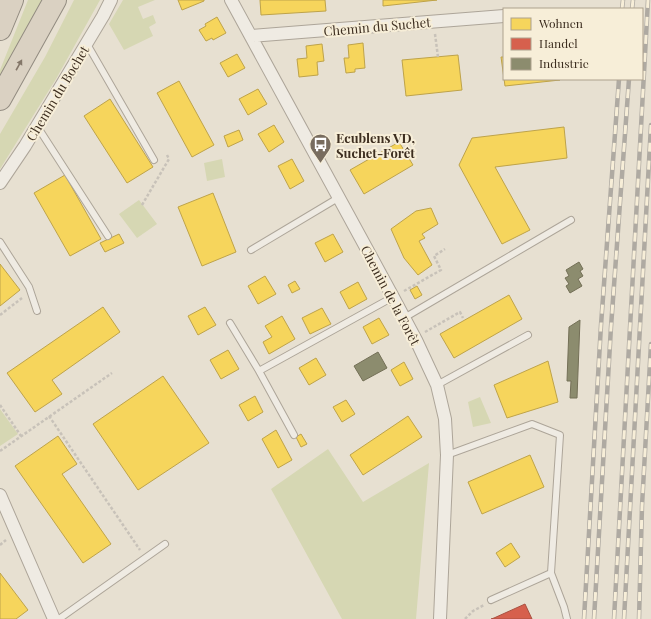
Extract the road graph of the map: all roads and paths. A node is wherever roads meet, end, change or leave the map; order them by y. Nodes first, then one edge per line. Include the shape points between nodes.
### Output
1 (12, 0) edge
2 (55, 0) edge
3 (111, 0) edge
4 (231, 0) edge
5 (503, 16) edge
6 (0, 29) edge
7 (251, 36) junction
8 (436, 37) dead end
9 (87, 44) junction
10 (438, 57) dead end
11 (0, 99) edge
12 (37, 126) junction
13 (167, 155) dead end
14 (154, 160) dead end
15 (0, 183) edge
16 (338, 198) junction
17 (142, 204) dead end
18 (571, 220) dead end
19 (108, 236) dead end
20 (0, 242) edge
21 (445, 249) dead end
22 (251, 250) dead end
23 (30, 292) junction
24 (393, 297) junction
25 (37, 311) dead end
26 (0, 315) edge
27 (404, 318) junction
28 (464, 318) dead end
29 (230, 324) dead end
30 (422, 333) dead end
31 (528, 334) dead end
32 (259, 371) junction
33 (112, 373) dead end
34 (437, 385) junction
35 (0, 405) edge
36 (49, 416) junction
37 (294, 435) dead end
38 (21, 436) junction
39 (0, 451) edge
40 (447, 455) junction
41 (0, 496) edge
42 (165, 544) dead end
43 (145, 558) junction
44 (551, 573) junction
45 (491, 600) dead end
46 (480, 608) dead end
47 (54, 619) edge
48 (59, 619) edge
49 (440, 619) edge
50 (465, 619) edge
51 (567, 619) edge

1 - 6 highway
11 -> 2 highway
3 - 9 street, Chemin du Bochet
4 - 7 street, Chemin de la Forêt
5 - 7 street, Chemin du Suchet
7 - 16 street, Chemin de la Forêt
8 - 10 path
9 - 12 street, Chemin du Bochet
9 - 14 lane
12 - 15 street, Chemin du Bochet
12 - 19 lane
13 - 17 path via 168,159
16 - 22 lane
16 - 24 street, Chemin de la Forêt
18 - 27 lane
20 - 23 lane
21 - 24 path via 434,256 441,270
23 - 25 lane
23 - 26 path
24 - 27 street, Chemin de la Forêt
24 - 32 lane
27 - 34 street, Chemin de la Forêt
28 - 30 path via 460,312
29 - 32 lane
31 - 34 lane
32 - 37 lane
33 - 36 path
34 - 40 street, Chemin de la Forêt via 445,419
35 - 38 path
36 - 38 path
36 - 43 path
38 - 39 path
40 - 44 lane via 532,424 560,435
40 - 49 street, Chemin de la Forêt
41 - 47 street
42 - 43 lane
43 - 48 lane
44 - 45 lane
44 - 51 lane
46 - 50 path

